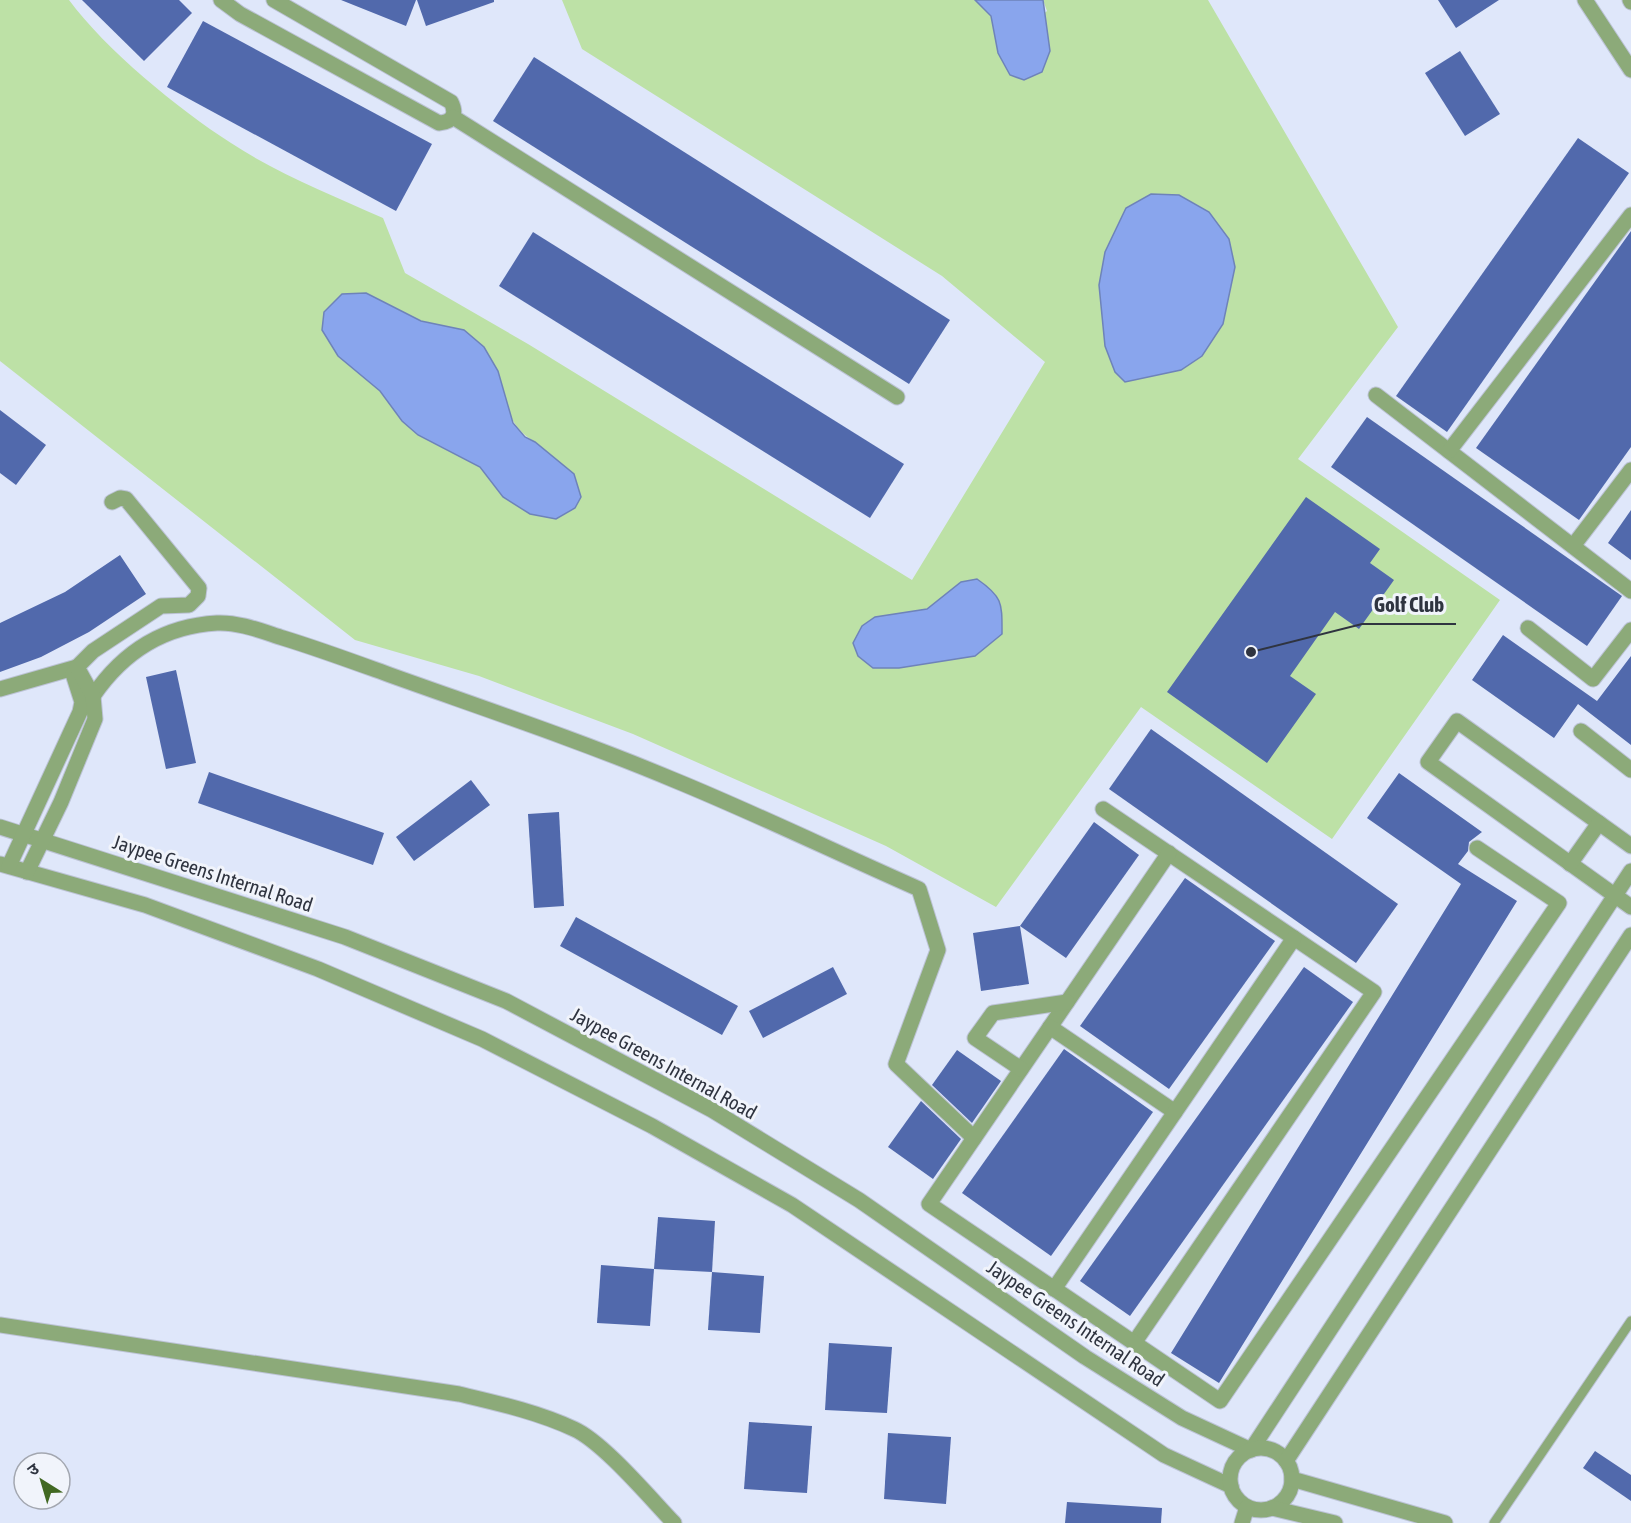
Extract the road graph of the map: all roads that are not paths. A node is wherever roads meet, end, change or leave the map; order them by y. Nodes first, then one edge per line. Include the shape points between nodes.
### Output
1 (221, 0) edge
2 (274, 0) edge
3 (1585, 0) edge
4 (1631, 70) edge
5 (453, 117) junction
6 (1631, 215) edge
7 (1376, 395) dead end
8 (897, 397) dead end
9 (1449, 451) junction
10 (1631, 470) edge
11 (112, 502) dead end
12 (1573, 546) junction
13 (1631, 591) edge
14 (1528, 628) dead end
15 (1631, 630) edge
16 (74, 668) junction
17 (0, 689) edge
18 (93, 696) junction
19 (1581, 731) dead end
20 (1631, 770) edge
21 (1103, 809) dead end
22 (1599, 823) junction
23 (0, 827) edge
24 (24, 835) junction
25 (42, 841) junction
26 (1631, 846) edge
27 (1477, 848) dead end
28 (1169, 853) junction
29 (1570, 864) junction
30 (4, 865) edge
31 (1631, 871) edge
32 (27, 872) junction
33 (1614, 895) junction
34 (1631, 907) edge
35 (1631, 935) edge
36 (1294, 938) junction
37 (1067, 1002) junction
38 (1050, 1027) junction
39 (1021, 1069) junction
40 (1175, 1112) junction
41 (974, 1138) junction
42 (1054, 1289) junction
43 (1631, 1322) edge
44 (0, 1325) edge
45 (1134, 1343) junction
46 (1251, 1450) junction
47 (1286, 1461) junction
48 (1292, 1479) junction
49 (1231, 1486) junction
50 (1247, 1507) junction
51 (1272, 1508) junction
52 (674, 1523) edge
53 (1242, 1523) edge
54 (1335, 1523) edge
55 (1445, 1523) edge
56 (1494, 1523) edge

1 - 5 street via 439,123
2 - 5 street via 451,102 455,109
3 - 4 street
5 - 8 street
6 - 9 street
7 - 9 street
9 - 12 street
10 - 12 street
11 - 16 street via 126,499 199,588 198,596 189,605 161,606
12 - 13 street
14 - 15 street via 1593,679
16 - 17 street
16 - 18 street
16 - 24 street via 82,702 80,712
18 - 25 street via 95,719
18 - 41 street via 123,661 161,634 218,623 243,625 366,666 652,772 919,889 938,950 896,1064
19 - 20 street
21 - 28 street
22 - 26 street
22 - 29 street
22 - 29 street via 1457,722 1439,746 1428,762
23 - 24 street, Jaypee Greens Internal Road
24 - 25 street, Jaypee Greens Internal Road
24 - 30 street
25 - 32 street
25 - 46 street, Jaypee Greens Internal Road via 345,937 506,1001 731,1122 859,1200 1095,1364 1182,1418
27 - 45 street via 1559,903 1220,1401
28 - 36 street
28 - 37 street
29 - 33 street
30 - 32 street
31 - 33 street
32 - 49 street via 145,905 296,961 492,1044 652,1126 792,1205 1164,1455
33 - 34 street
33 - 46 street
35 - 47 street
36 - 40 street
36 - 45 street via 1374,992
37 - 38 street
37 - 39 street via 993,1012 975,1038
38 - 39 street
38 - 40 street
39 - 41 street
40 - 42 street
41 - 42 street via 929,1204
42 - 45 street
43 - 56 lane
44 - 52 street via 459,1394 520,1409 576,1429 612,1459
46 - 47 street, Jaypee Greens Internal Road via 1270,1450
46 - 49 street via 1236,1461
47 - 48 street
48 - 51 street via 1286,1497
48 - 55 street
49 - 50 street via 1234,1495
50 - 51 street
50 - 53 street
51 - 54 street

